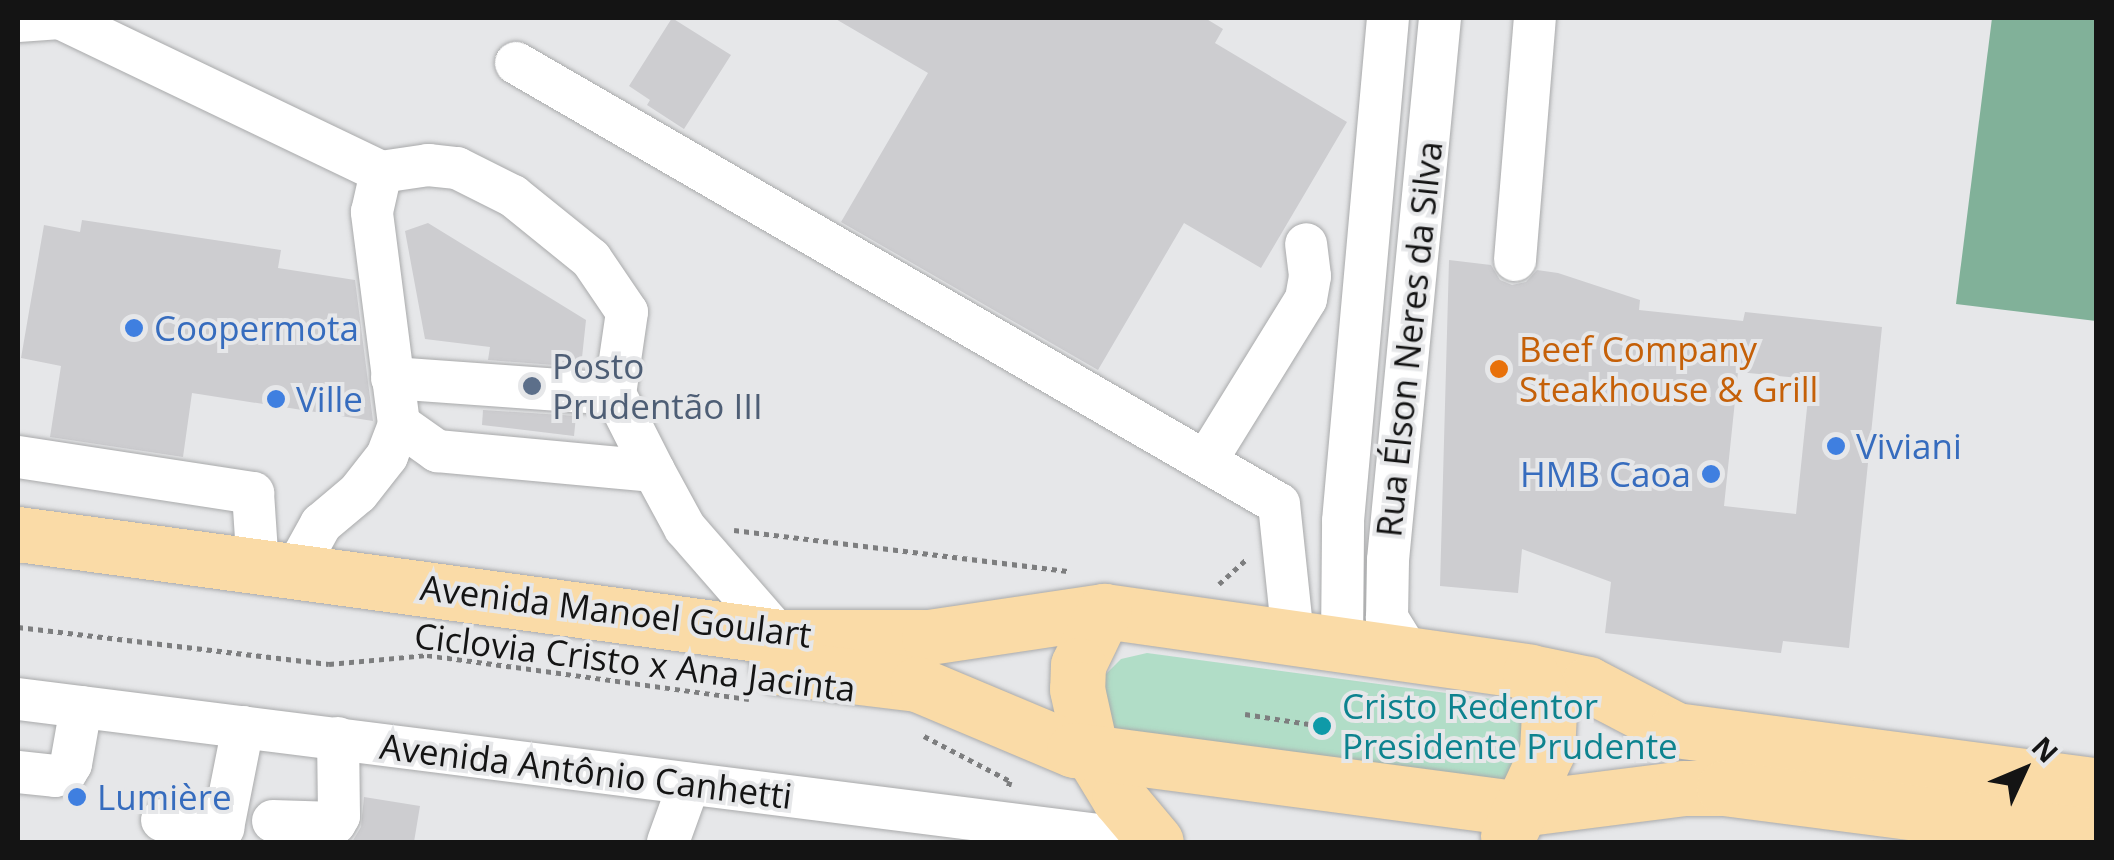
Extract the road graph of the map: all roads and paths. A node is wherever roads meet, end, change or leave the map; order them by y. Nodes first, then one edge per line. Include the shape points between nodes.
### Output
1 (60, 18) edge
2 (1388, 18) edge
3 (1440, 18) edge
4 (1535, 18) edge
5 (18, 21) edge
6 (516, 63) dead end
7 (381, 172) junction
8 (1306, 244) dead end
9 (1516, 260) dead end
10 (1366, 288) junction
11 (1414, 295) junction
12 (392, 378) junction
13 (616, 394) junction
14 (399, 424) junction
15 (18, 457) edge
16 (1206, 461) junction
17 (654, 472) junction
18 (724, 529) dead end
19 (18, 534) edge
20 (1258, 550) dead end
21 (277, 570) junction
22 (18, 571) edge
23 (1208, 588) dead end
24 (1095, 592) junction
25 (18, 626) edge
26 (780, 637) junction
27 (1318, 642) junction
28 (1410, 655) junction
29 (1530, 672) junction
30 (18, 698) edge
31 (757, 700) dead end
32 (82, 707) junction
33 (1246, 714) dead end
34 (1322, 726) dead end
35 (243, 727) junction
36 (908, 728) dead end
37 (338, 738) junction
38 (1091, 752) junction
39 (18, 772) edge
40 (688, 784) junction
41 (2096, 785) edge
42 (162, 820) dead end
43 (274, 822) dead end
44 (998, 823) junction
45 (1513, 826) edge
46 (2096, 836) edge
47 (668, 842) edge
48 (1155, 842) edge

1 - 5 street
1 - 7 street
2 - 10 street, Rua Élson Neres da Silva
3 - 11 street, Rua Élson Neres da Silva
4 - 9 street
6 - 16 street
7 - 12 street via 372,212
7 - 13 street via 458,168 514,196 591,259 628,312
8 - 16 street via 1306,299
10 - 11 street
10 - 27 street, Rua Élson Neres da Silva via 1343,520
11 - 28 street, Rua Élson Neres da Silva via 1387,618
12 - 13 street
12 - 14 street
13 - 17 street
14 - 17 street via 437,451
14 - 21 street via 386,456 358,493
15 - 21 street via 254,494
16 - 27 street via 1278,504
17 - 26 street via 685,528
18 - 24 path
19 - 21 main road, Avenida Manoel Goulart
20 - 23 path
21 - 26 main road, Avenida Manoel Goulart
22 - 38 main road, Avenida Manoel Goulart via 918,684 1018,729
24 - 26 main road, Avenida Manoel Goulart via 929,637
24 - 27 main road, Avenida Manoel Goulart
24 - 38 main road via 1077,689
25 - 31 path, Ciclovia Cristo x Ana Jacinta via 329,664 426,655
27 - 28 main road, Avenida Manoel Goulart
28 - 29 main road, Avenida Manoel Goulart
29 - 41 main road, Avenida Manoel Goulart via 1588,684 1676,730
29 - 45 main road via 1549,712 1546,752
30 - 32 street, Avenida Antônio Canhetti
32 - 35 street, Avenida Antônio Canhetti
32 - 39 street via 66,772
33 - 34 path
35 - 37 street, Avenida Antônio Canhetti
35 - 42 street via 223,828
36 - 44 path via 1010,781
37 - 40 street, Avenida Antônio Canhetti
37 - 43 street via 335,823
38 - 45 main road, Avenida Manoel Goulart
38 - 48 main road
40 - 44 street, Avenida Antônio Canhetti
40 - 47 street
44 - 48 street, Avenida Antônio Canhetti
45 - 46 main road, Avenida Manoel Goulart via 1683,788 1724,788

